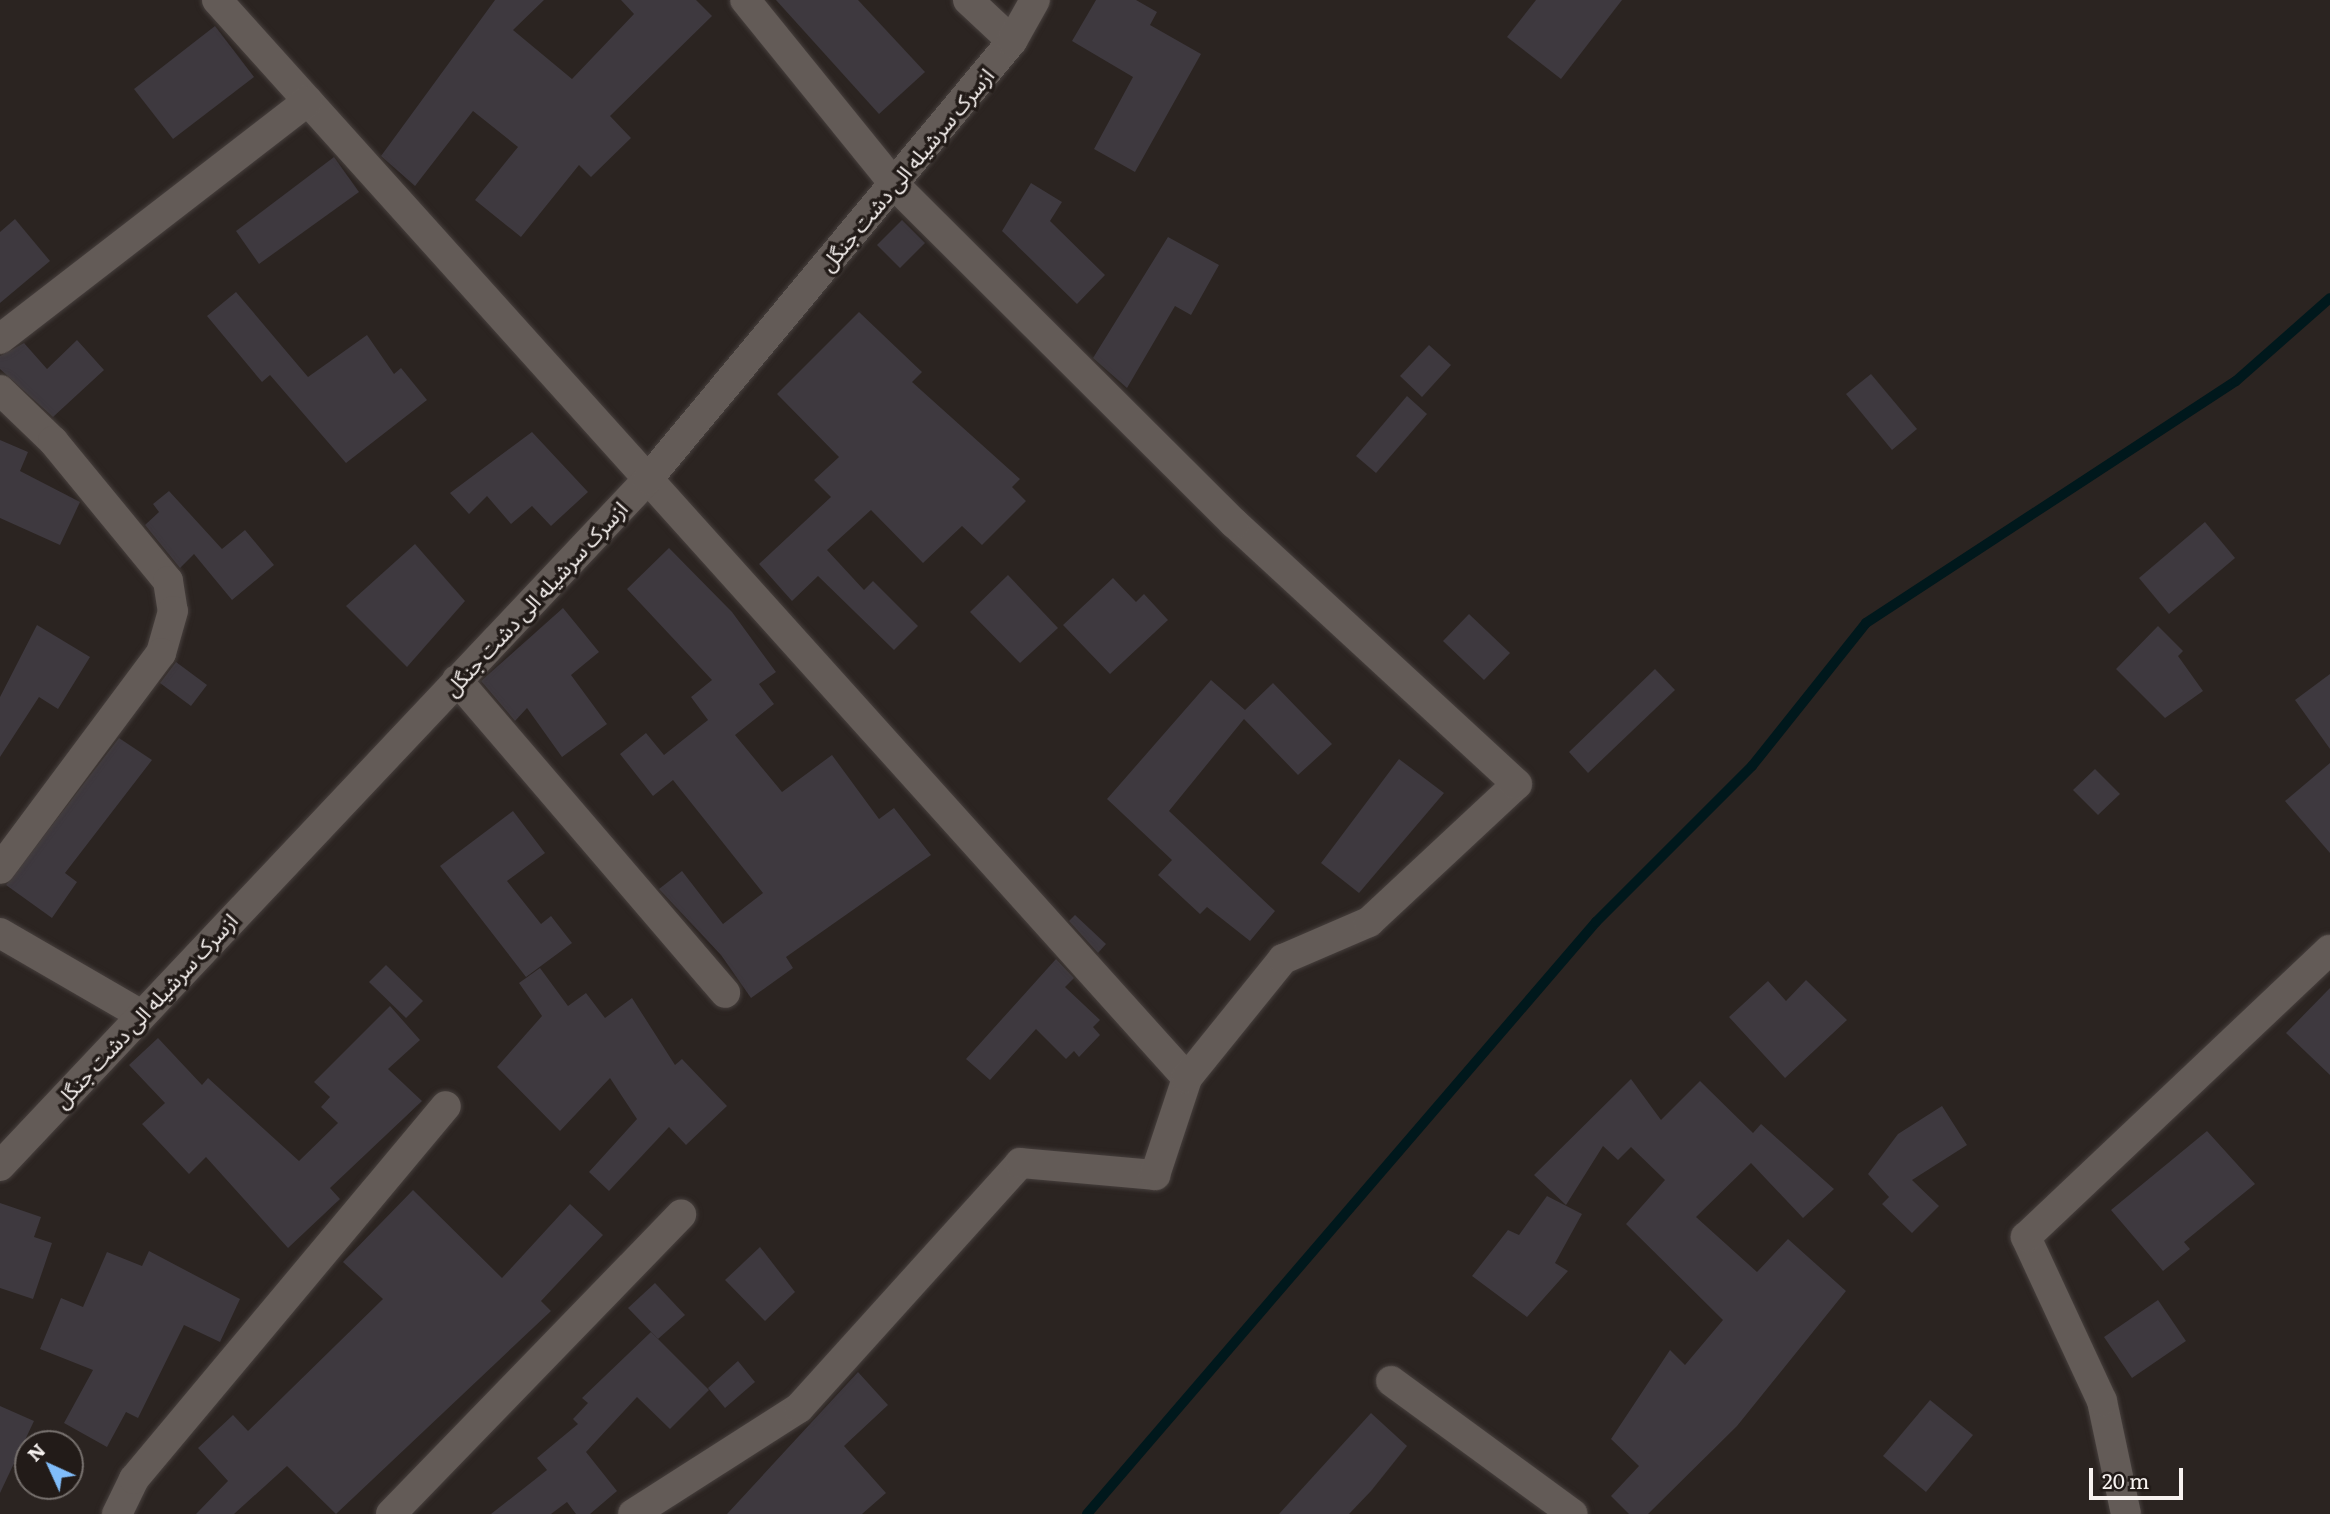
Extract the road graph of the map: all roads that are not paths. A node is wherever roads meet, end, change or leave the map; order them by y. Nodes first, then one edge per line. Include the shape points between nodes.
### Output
1 (217, 0) edge
2 (746, 0) edge
3 (968, 0) edge
4 (1035, 0) edge
5 (1012, 41) junction
6 (308, 101) junction
7 (895, 185) junction
8 (0, 339) edge
9 (0, 390) edge
10 (648, 479) junction
11 (457, 680) junction
12 (0, 869) edge
13 (0, 933) edge
14 (2330, 950) edge
15 (725, 993) dead end
16 (140, 1014) junction
17 (1187, 1078) junction
18 (446, 1106) dead end
19 (0, 1166) edge
20 (681, 1215) dead end
21 (1391, 1381) dead end
22 (117, 1514) edge
23 (391, 1514) edge
24 (633, 1514) edge
25 (1573, 1514) edge
26 (2126, 1514) edge

1 - 6 street
2 - 7 street
3 - 5 street
4 - 5 street, ازسرک سرشیله الی دشت جنگل
5 - 7 street, ازسرک سرشیله الی دشت جنگل
6 - 8 street
6 - 10 street
7 - 10 street, ازسرک سرشیله الی دشت جنگل
7 - 17 street via 1234,523 1517,784 1369,922 1283,959
9 - 12 street via 53,442 167,581 173,611 161,653
10 - 11 street, ازسرک سرشیله الی دشت جنگل
10 - 17 street
11 - 15 street
11 - 16 street, ازسرک سرشیله الی دشت جنگل
13 - 16 street
14 - 26 street via 2026,1237 2102,1401
16 - 19 street, ازسرک سرشیله الی دشت جنگل
17 - 24 street via 1155,1175 1020,1163 799,1408
18 - 22 street via 134,1479
20 - 23 street
21 - 25 street

